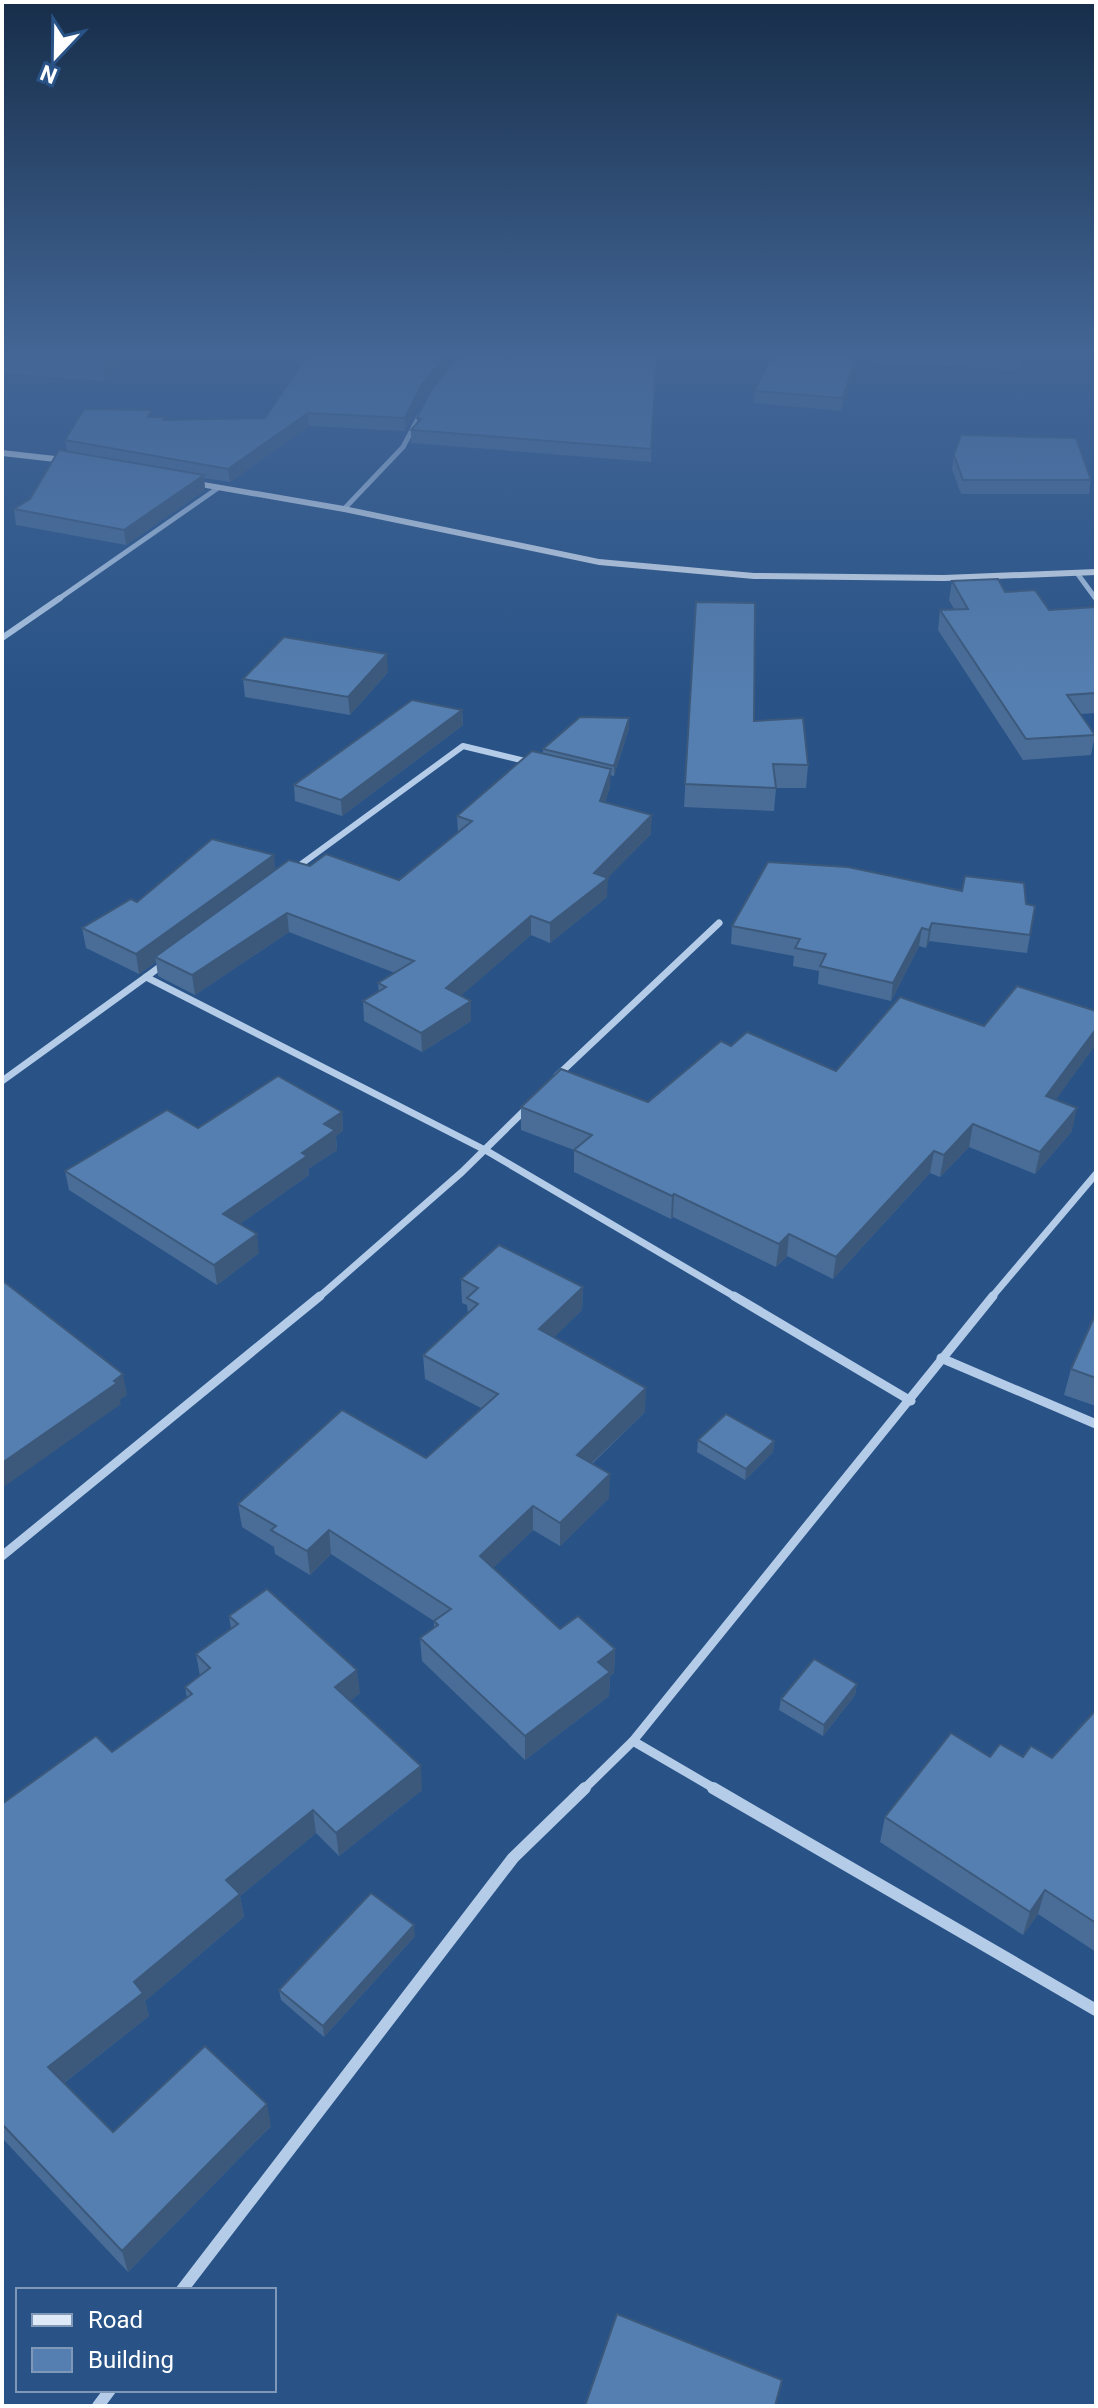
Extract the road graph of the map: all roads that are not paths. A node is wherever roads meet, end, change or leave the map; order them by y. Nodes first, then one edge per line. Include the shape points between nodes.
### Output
1 (385, 466) edge
2 (176, 480) edge
3 (218, 488) junction
4 (344, 509) junction
5 (1096, 572) edge
6 (1077, 573) junction
7 (1096, 599) edge
8 (2, 638) edge
9 (538, 764) edge
10 (285, 875) edge
11 (719, 923) dead end
12 (171, 959) edge
13 (146, 977) junction
14 (2, 1081) edge
15 (552, 1082) edge
16 (541, 1093) edge
17 (487, 1151) junction
18 (1096, 1174) edge
19 (941, 1358) junction
20 (911, 1401) junction
21 (1096, 1424) edge
22 (2, 1556) edge
23 (633, 1741) junction
24 (1096, 2010) edge
25 (184, 2288) edge

1 - 4 street
2 - 3 main road
3 - 4 main road
3 - 8 street
4 - 6 main road via 599,562 754,576
5 - 6 main road
6 - 7 street
9 - 10 street via 463,746
11 - 15 street
12 - 13 street
13 - 14 street
13 - 17 street
16 - 17 street
17 - 20 street
17 - 22 street via 117,1467
18 - 19 street
19 - 20 street
19 - 21 street
20 - 23 street
23 - 24 street
23 - 25 street via 513,1858

